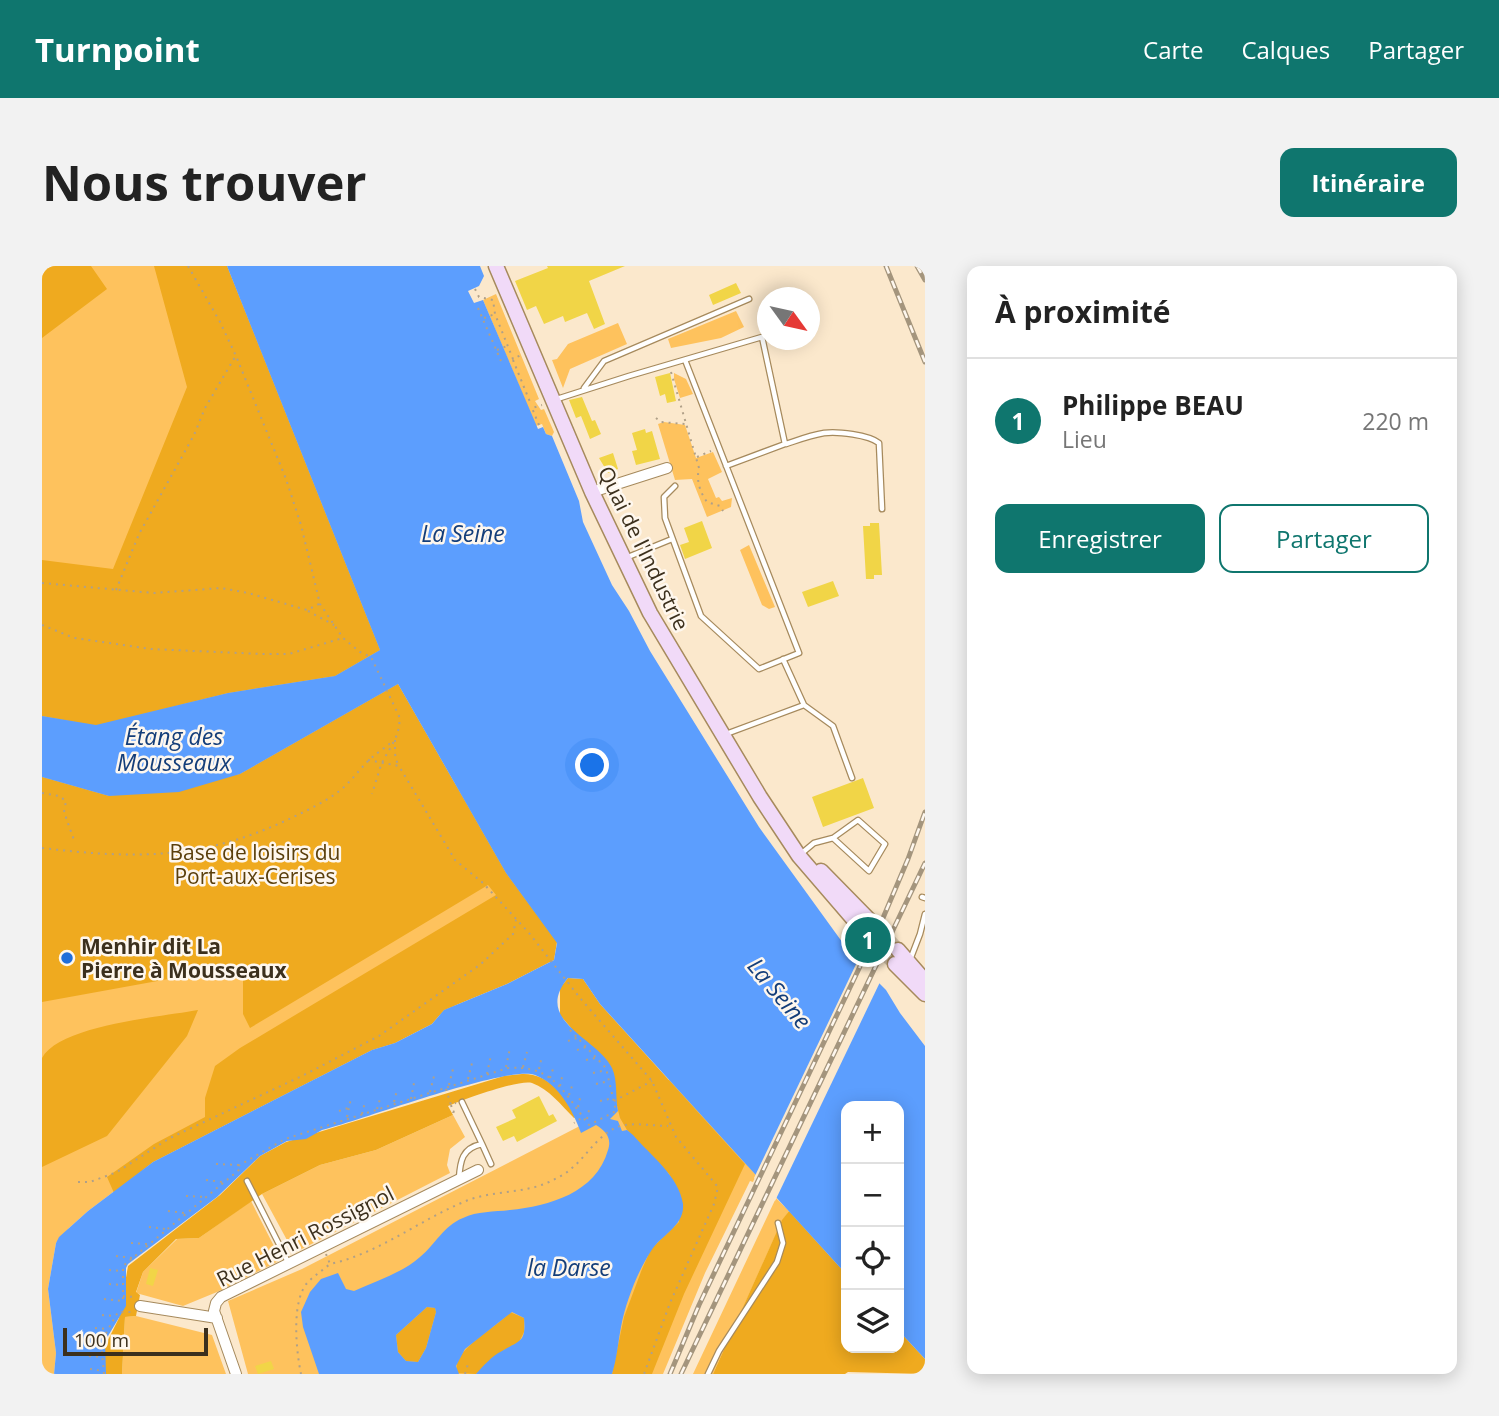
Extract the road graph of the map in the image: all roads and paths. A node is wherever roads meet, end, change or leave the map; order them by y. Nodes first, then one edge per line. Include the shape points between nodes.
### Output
1 (188, 266) edge
2 (496, 266) edge
3 (475, 289) dead end
4 (749, 299) dead end
5 (478, 308) dead end
6 (495, 314) junction
7 (483, 319) junction
8 (507, 346) junction
9 (531, 350) junction
10 (496, 351) junction
11 (236, 356) junction
12 (513, 359) junction
13 (685, 360) junction
14 (501, 361) dead end
15 (669, 364) junction
16 (583, 390) junction
17 (553, 401) junction
18 (530, 402) dead end
19 (656, 418) dead end
20 (686, 424) junction
21 (539, 425) dead end
22 (785, 444) junction
23 (719, 448) junction
24 (696, 457) junction
25 (726, 466) junction
26 (667, 468) dead end
27 (676, 486) dead end
28 (592, 492) junction
29 (882, 509) dead end
30 (723, 511) dead end
31 (672, 539) junction
32 (623, 559) junction
33 (42, 583) edge
34 (116, 590) junction
35 (320, 604) junction
36 (307, 610) junction
37 (42, 625) edge
38 (334, 625) junction
39 (343, 638) junction
40 (783, 659) junction
41 (804, 705) junction
42 (722, 736) junction
43 (395, 739) junction
44 (368, 760) junction
45 (383, 762) junction
46 (398, 766) junction
47 (852, 778) dead end
48 (42, 793) edge
49 (372, 794) dead end
50 (833, 838) junction
51 (74, 841) dead end
52 (42, 848) edge
53 (801, 854) junction
54 (925, 914) edge
55 (516, 919) junction
56 (869, 929) tunnel mouth
57 (901, 959) junction
58 (925, 981) edge
59 (925, 993) edge
60 (570, 1030) dead end
61 (578, 1038) junction
62 (568, 1041) dead end
63 (586, 1047) junction
64 (510, 1048) dead end
65 (577, 1050) dead end
66 (527, 1052) dead end
67 (491, 1055) dead end
68 (596, 1058) junction
69 (541, 1060) dead end
70 (586, 1060) dead end
71 (472, 1063) dead end
72 (554, 1066) dead end
73 (523, 1067) junction
74 (453, 1069) dead end
75 (505, 1069) junction
76 (606, 1070) junction
77 (539, 1071) junction
78 (593, 1073) dead end
79 (486, 1075) junction
80 (434, 1076) dead end
81 (562, 1077) dead end
82 (550, 1079) junction
83 (468, 1081) junction
84 (609, 1081) junction
85 (652, 1081) junction
86 (415, 1083) dead end
87 (596, 1084) dead end
88 (572, 1086) dead end
89 (560, 1087) junction
90 (447, 1088) junction
91 (397, 1090) dead end
92 (429, 1093) junction
93 (381, 1096) dead end
94 (569, 1097) junction
95 (351, 1098) dead end
96 (580, 1098) dead end
97 (411, 1099) junction
98 (613, 1100) junction
99 (450, 1101) dead end
100 (600, 1101) dead end
101 (365, 1102) dead end
102 (462, 1102) dead end
103 (393, 1105) junction
104 (452, 1105) dead end
105 (349, 1108) junction
106 (578, 1109) junction
107 (377, 1110) junction
108 (589, 1110) dead end
109 (339, 1111) dead end
110 (453, 1111) dead end
111 (362, 1115) junction
112 (583, 1117) junction
113 (346, 1120) junction
114 (586, 1121) junction
115 (574, 1123) dead end
116 (671, 1126) junction
117 (482, 1144) junction
118 (216, 1164) dead end
119 (491, 1164) dead end
120 (240, 1165) junction
121 (478, 1170) dead end
122 (206, 1180) dead end
123 (458, 1180) junction
124 (247, 1181) dead end
125 (78, 1182) dead end
126 (225, 1182) junction
127 (186, 1196) dead end
128 (206, 1197) junction
129 (168, 1211) dead end
130 (187, 1213) junction
131 (778, 1223) dead end
132 (149, 1227) dead end
133 (168, 1229) junction
134 (131, 1243) dead end
135 (149, 1244) junction
136 (322, 1247) junction
137 (116, 1256) dead end
138 (132, 1258) junction
139 (289, 1264) junction
140 (330, 1264) junction
141 (109, 1270) dead end
142 (123, 1271) junction
143 (109, 1284) dead end
144 (122, 1285) junction
145 (123, 1296) junction
146 (104, 1299) dead end
147 (137, 1305) junction
148 (103, 1315) dead end
149 (116, 1316) junction
150 (217, 1318) junction
151 (94, 1328) dead end
152 (108, 1329) junction
153 (88, 1341) dead end
154 (101, 1343) junction
155 (89, 1356) dead end
156 (102, 1357) junction
157 (468, 1364) dead end
158 (90, 1369) dead end
159 (103, 1373) edge
160 (236, 1374) edge
161 (301, 1374) edge
162 (465, 1374) edge
163 (644, 1374) edge
164 (708, 1374) edge

1 - 11 path
2 - 9 main road, Quai de l'Industrie
3 - 6 path via 479,297 492,300
4 - 16 lane via 604,361
5 - 7 path
6 - 7 path
6 - 8 path
7 - 10 path
8 - 10 path
8 - 12 path
9 - 12 path
9 - 17 main road, Quai de l'Industrie
10 - 14 path
11 - 34 path via 139,534
11 - 35 path via 286,479
12 - 18 path
13 - 15 lane
13 - 22 lane via 762,337
13 - 23 lane
15 - 16 lane
15 - 20 path
16 - 17 lane
17 - 21 path via 533,408
17 - 28 main road, Quai de l'Industrie
19 - 20 path
20 - 24 path
22 - 25 lane
22 - 29 lane via 827,432 875,439 879,443
23 - 24 path
23 - 25 lane
24 - 30 path via 703,495
25 - 40 lane via 799,653
26 - 28 street
27 - 31 lane via 664,497 664,518
28 - 32 main road, Quai de l'Industrie
31 - 32 lane
31 - 40 lane via 701,616 759,669
32 - 42 main road, Quai de l'Industrie
33 - 34 path
34 - 36 path via 154,593 221,588
35 - 36 path
35 - 38 path
36 - 38 path
37 - 39 path via 74,638 151,649 261,654 289,654
38 - 39 path
39 - 43 path via 371,657 399,716
40 - 41 lane
41 - 42 lane
41 - 47 lane via 832,726
42 - 53 main road, Quai de l'Industrie
43 - 44 path
43 - 45 path
43 - 46 path
44 - 45 path
44 - 52 path via 342,789 318,803 274,826 220,845 123,856
45 - 46 path
45 - 49 path
46 - 55 path via 455,860
48 - 51 path via 66,801 64,812
50 - 50 lane via 869,871 885,844 858,820
50 - 53 lane via 814,843
53 - 56 main road, Quai de l'Industrie
54 - 57 lane via 920,934
55 - 85 path
55 - 125 path via 513,934 489,956 379,1036 170,1138 117,1172
57 - 58 main road
57 - 59 main road
60 - 61 path
61 - 62 path
61 - 63 path
63 - 65 path
63 - 68 path
64 - 75 path
66 - 73 path
67 - 79 path
68 - 70 path
68 - 76 path
69 - 77 path
71 - 83 path
72 - 82 path
73 - 75 path
73 - 77 path
74 - 90 path
75 - 79 path
76 - 78 path
76 - 84 path
77 - 82 path
79 - 83 path
80 - 92 path
81 - 89 path
82 - 89 path
83 - 90 path
84 - 87 path
84 - 98 path
85 - 98 path
85 - 116 path
86 - 97 path
88 - 94 path
89 - 94 path
90 - 92 path
90 - 99 path
91 - 103 path
92 - 97 path
93 - 107 path
94 - 106 path
95 - 105 path
96 - 106 path
97 - 103 path
98 - 100 path
98 - 114 path via 616,1111 589,1125
101 - 111 path
102 - 117 lane
103 - 107 path
104 - 110 path
105 - 109 path
105 - 113 path
106 - 112 path
107 - 111 path
108 - 114 path
111 - 113 path
112 - 114 path
112 - 115 path
113 - 120 path via 285,1139
116 - 140 path via 624,1125 603,1136 574,1167 551,1181 469,1200 396,1239
116 - 163 path via 718,1186
117 - 119 lane
117 - 123 lane via 464,1153
118 - 120 path
120 - 126 path
121 - 123 street, Rue Henri Rossignol
122 - 126 path
123 - 136 street, Rue Henri Rossignol
124 - 139 lane
126 - 128 path
127 - 128 path
128 - 130 path
129 - 130 path
130 - 133 path
131 - 164 lane via 783,1243 777,1262
132 - 133 path
133 - 135 path
134 - 135 path
135 - 138 path
136 - 139 street, Rue Henri Rossignol
136 - 140 path
137 - 138 path
138 - 142 path via 122,1266
139 - 150 street, Rue Henri Rossignol via 221,1297 214,1311
140 - 161 path via 308,1282 297,1304
141 - 142 path
142 - 144 path
143 - 144 path
144 - 145 path
145 - 146 path via 123,1301
145 - 147 path
147 - 149 path
147 - 150 street
148 - 149 path
149 - 152 path
150 - 160 street, Rue Henri Rossignol
151 - 152 path
152 - 154 path
153 - 154 path
154 - 156 path
155 - 156 path
156 - 159 path
157 - 162 path
158 - 159 path

